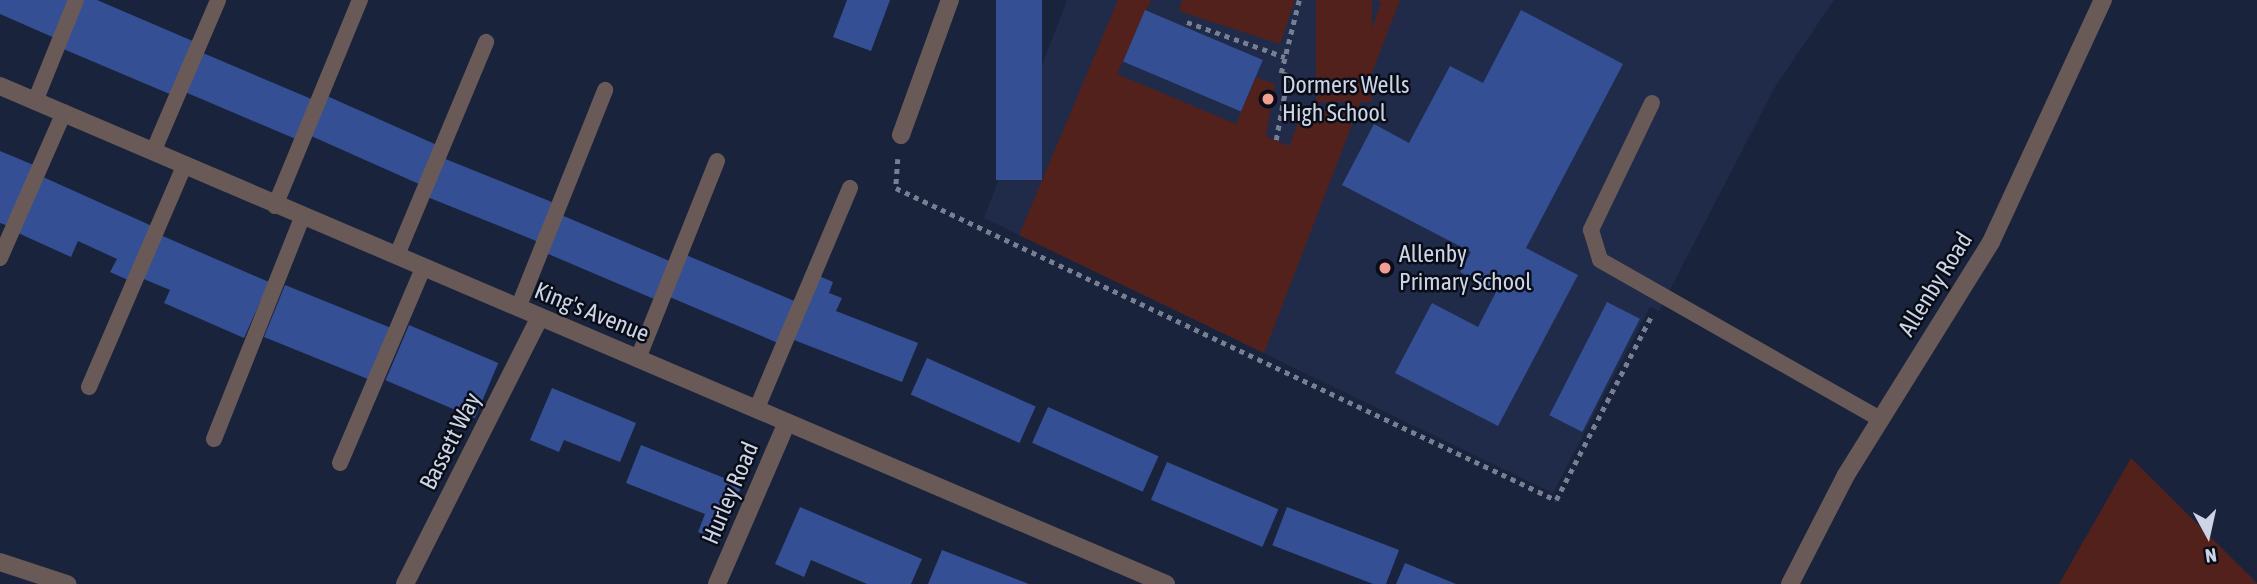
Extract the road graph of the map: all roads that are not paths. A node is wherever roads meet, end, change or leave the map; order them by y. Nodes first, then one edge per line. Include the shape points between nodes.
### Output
1 (76, 0) edge
2 (218, 0) edge
3 (360, 0) edge
4 (950, 0) edge
5 (2103, 0) edge
6 (486, 42) dead end
7 (0, 86) edge
8 (605, 90) dead end
9 (36, 99) junction
10 (1652, 103) dead end
11 (64, 112) junction
12 (901, 135) road end
13 (153, 152) junction
14 (717, 161) dead end
15 (184, 166) junction
16 (850, 188) dead end
17 (275, 206) junction
18 (303, 215) junction
19 (397, 255) junction
20 (0, 258) edge
21 (423, 268) junction
22 (518, 308) junction
23 (538, 319) junction
24 (639, 356) junction
25 (89, 387) dead end
26 (757, 408) junction
27 (1880, 419) junction
28 (787, 422) junction
29 (214, 439) dead end
30 (340, 463) dead end
31 (0, 562) edge
32 (66, 584) edge
33 (405, 584) edge
34 (717, 584) edge
35 (1166, 584) edge
36 (1790, 584) edge

1 - 9 lane
2 - 13 lane
3 - 17 lane
4 - 12 street
5 - 27 street, Allenby Road via 1991,242
6 - 19 lane
7 - 9 street, King's Avenue
8 - 22 lane
9 - 11 street, King's Avenue
10 - 27 lane via 1591,230 1600,260
11 - 13 street, King's Avenue
11 - 20 lane
13 - 15 street, King's Avenue
14 - 24 lane
15 - 17 street, King's Avenue
15 - 25 lane
16 - 26 lane
17 - 18 street, King's Avenue
18 - 19 street, King's Avenue
18 - 29 lane
19 - 21 street, King's Avenue
21 - 22 street, King's Avenue
21 - 30 lane
22 - 23 street, King's Avenue
23 - 24 street, King's Avenue
23 - 33 street, Bassett Way
24 - 26 street, King's Avenue
26 - 28 street, King's Avenue
27 - 36 street, Allenby Road
28 - 34 street, Hurley Road
28 - 35 street, King's Avenue
31 - 32 street

